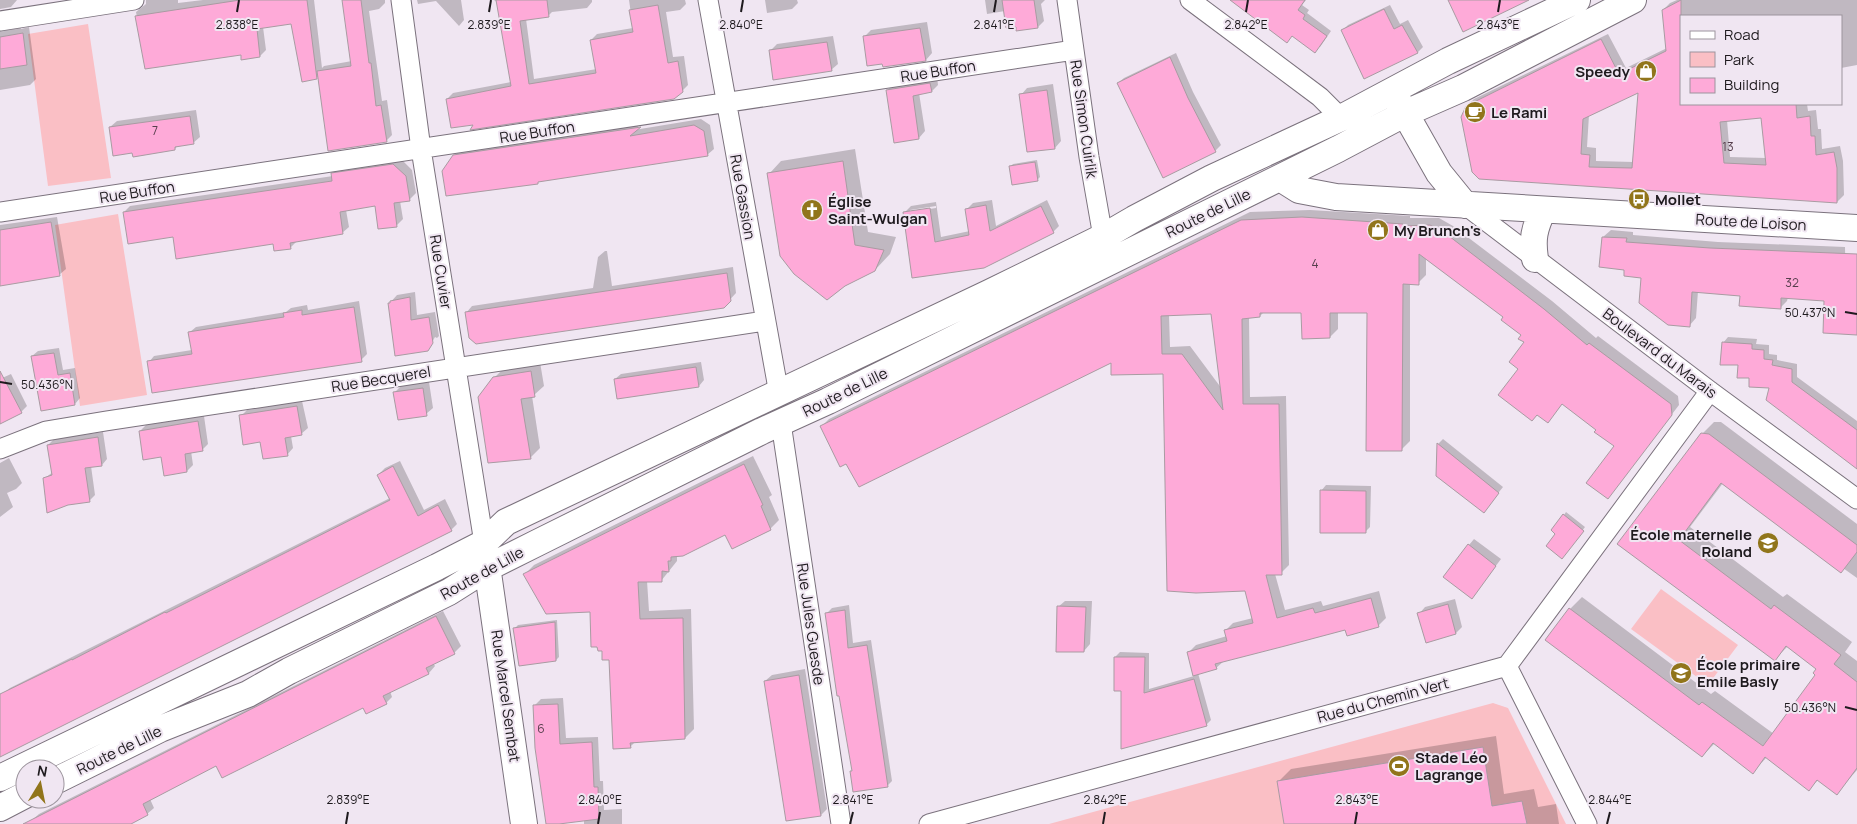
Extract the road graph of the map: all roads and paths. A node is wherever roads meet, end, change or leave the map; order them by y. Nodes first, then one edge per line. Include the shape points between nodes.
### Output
1 (134, 0) edge
2 (402, 0) edge
3 (708, 0) edge
4 (1067, 0) edge
5 (1190, 0) edge
6 (1577, 0) edge
7 (1633, 0) edge
8 (0, 21) edge
9 (1074, 50) junction
10 (1393, 91) junction
11 (727, 103) junction
12 (1406, 113) junction
13 (1341, 118) junction
14 (1292, 140) junction
15 (420, 149) junction
16 (1280, 178) junction
17 (1465, 205) junction
18 (1543, 210) junction
19 (0, 212) edge
20 (1857, 228) edge
21 (1103, 237) junction
22 (1535, 259) junction
23 (765, 321) junction
24 (456, 368) junction
25 (1710, 391) junction
26 (779, 394) junction
27 (781, 423) junction
28 (0, 449) edge
29 (1857, 499) edge
30 (484, 542) junction
31 (488, 568) junction
32 (1508, 666) junction
33 (65, 776) edge
34 (0, 778) edge
35 (15, 800) edge
36 (0, 808) edge
37 (524, 824) edge
38 (841, 824) edge
39 (929, 824) edge
40 (1587, 824) edge

1 - 8 street
2 - 15 street, Rue Cuvier
3 - 11 street, Rue Gassion
4 - 9 street, Rue Simon Cuirlik
5 - 13 street via 1320,97
6 - 10 main road, Route de Lille via 1448,61
7 - 12 main road, Route de Lille via 1463,88
9 - 11 street, Rue Buffon
9 - 21 street, Rue Simon Cuirlik
10 - 12 main road
10 - 13 main road, Route de Lille
11 - 15 street, Rue Buffon
11 - 23 street, Rue Gassion
12 - 16 main road, Route de Lille
12 - 17 main road via 1439,173
13 - 14 main road, Route de Lille
14 - 16 main road via 1280,161
14 - 21 main road, Route de Lille via 1212,178
15 - 19 street, Rue Buffon
15 - 24 street, Rue Cuvier
16 - 17 main road, Route de Loison via 1299,190 1336,196
16 - 27 main road, Route de Lille
17 - 18 main road, Route de Loison
17 - 22 street, Boulevard du Marais
18 - 20 main road, Route de Loison
18 - 22 main road via 1532,241
21 - 26 main road, Route de Lille
22 - 25 street, Boulevard du Marais
23 - 24 street, Rue Becquerel
23 - 26 street, Rue Gassion
24 - 28 street, Rue Becquerel via 46,431
24 - 30 street, Rue Cuvier
25 - 29 street, Boulevard du Marais
25 - 32 street
26 - 30 main road, Route de Lille via 506,522
27 - 31 main road, Route de Lille
27 - 38 street, Rue Jules Guesde
30 - 31 main road, Rue Marcel Sembat
30 - 34 main road, Route de Lille
31 - 33 main road, Route de Lille via 449,592 248,694 160,729
31 - 37 main road, Rue Marcel Sembat
32 - 39 street, Rue du Chemin Vert
32 - 40 street
35 - 36 main road

